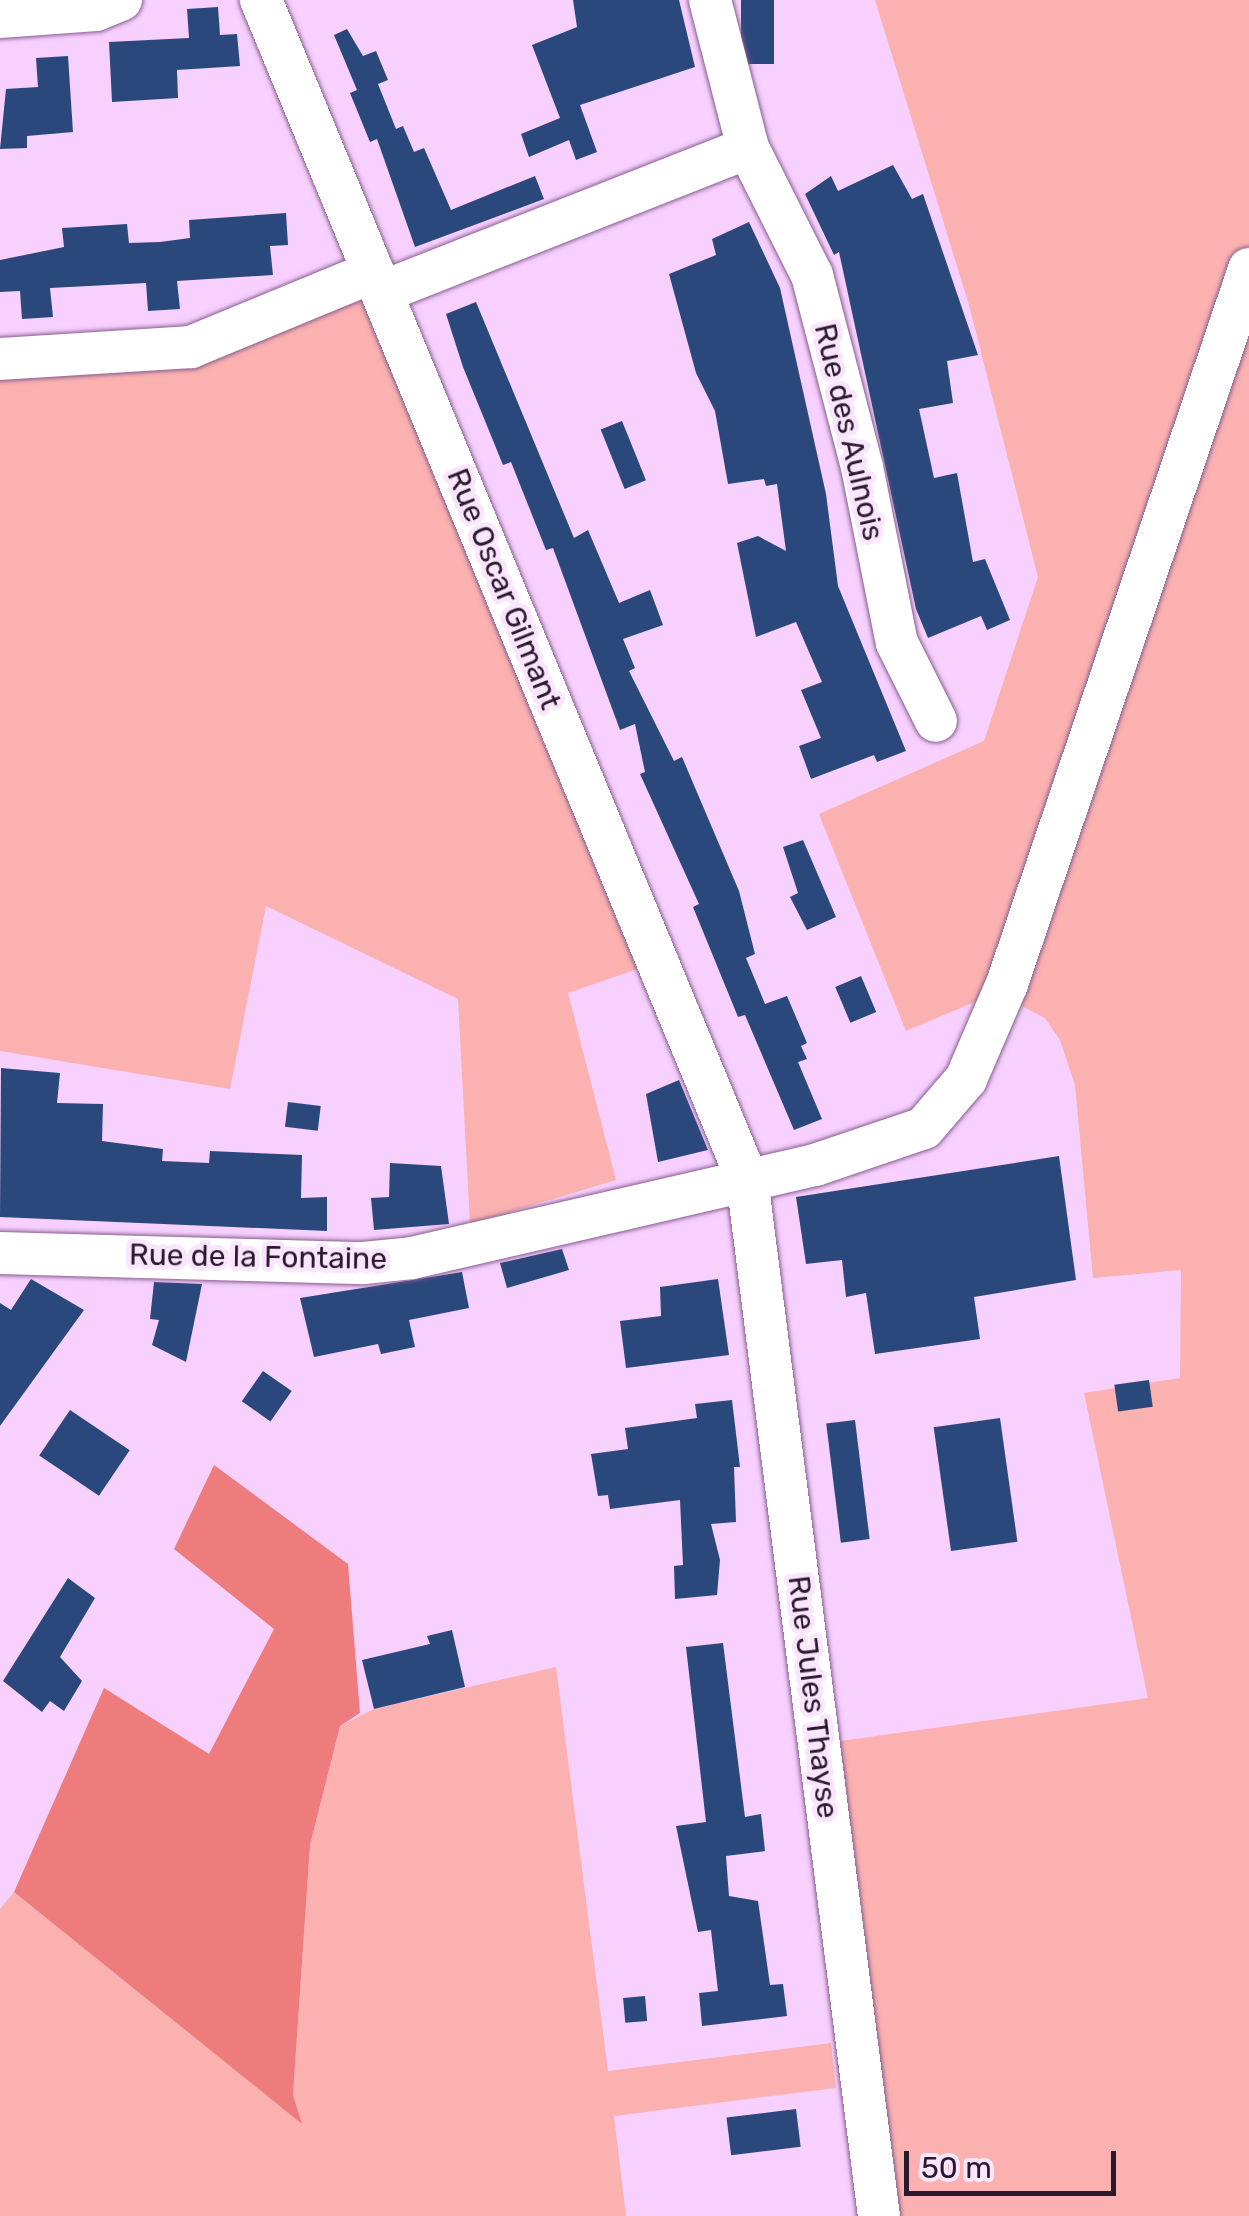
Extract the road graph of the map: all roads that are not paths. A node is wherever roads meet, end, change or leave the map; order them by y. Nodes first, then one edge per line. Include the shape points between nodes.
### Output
1 (120, 0) edge
2 (261, 0) edge
3 (710, 0) edge
4 (0, 16) edge
5 (748, 148) junction
6 (1249, 269) edge
7 (378, 282) junction
8 (0, 359) edge
9 (936, 721) dead end
10 (747, 1179) junction
11 (0, 1254) edge
12 (879, 2216) edge

1 - 4 street via 96,10
2 - 7 street, Rue Oscar Gilmant
3 - 5 street, Rue des Aulnois
5 - 7 street
5 - 9 street, Rue des Aulnois via 812,275 862,466 898,643
6 - 10 street, Rue de la Fontaine via 1007,984 966,1079 944,1110 904,1138
7 - 8 street via 191,347
7 - 10 street, Rue Oscar Gilmant
10 - 11 street, Rue de la Fontaine via 364,1263
10 - 12 street, Rue Jules Thayse

